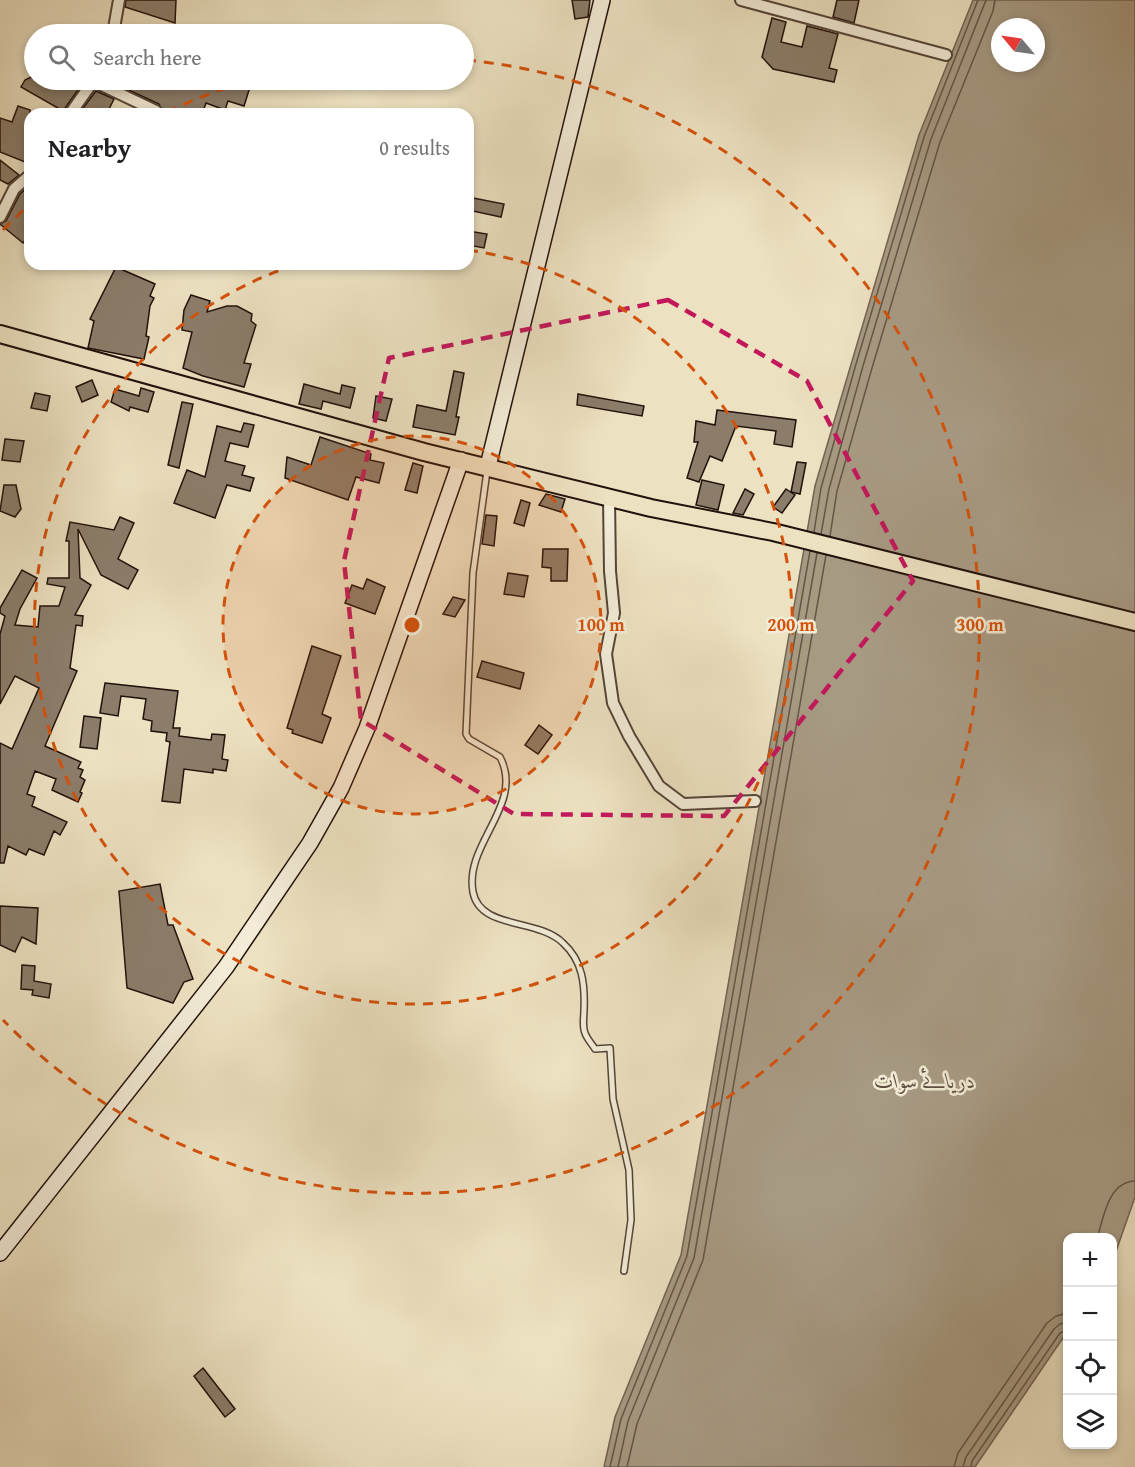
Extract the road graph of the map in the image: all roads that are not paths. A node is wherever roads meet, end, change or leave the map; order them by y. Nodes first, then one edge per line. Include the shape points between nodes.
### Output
1 (119, 0) edge
2 (602, 0) edge
3 (741, 0) edge
4 (115, 24) edge
5 (946, 55) dead end
6 (87, 90) edge
7 (114, 90) edge
8 (74, 108) edge
9 (150, 108) edge
10 (24, 180) edge
11 (0, 216) edge
12 (0, 334) edge
13 (461, 460) junction
14 (488, 466) junction
15 (609, 498) junction
16 (1135, 622) edge
17 (755, 801) dead end
18 (0, 1253) edge
19 (624, 1271) dead end

1 - 4 street
2 - 14 main road
3 - 5 street
6 - 8 street
7 - 9 street
10 - 11 street via 14,189
12 - 13 main road
13 - 14 main road
13 - 18 main road via 367,728 310,843 226,967
14 - 15 main road
14 - 19 lane via 473,573 466,734 500,757 507,779 502,805 474,869 472,891 480,910 489,916 550,932 572,953 581,970 585,1033 595,1049 610,1048 613,1099 629,1170 631,1220
15 - 16 main road via 773,532
15 - 17 street via 614,613 606,654 613,702 625,727 659,786 683,804

